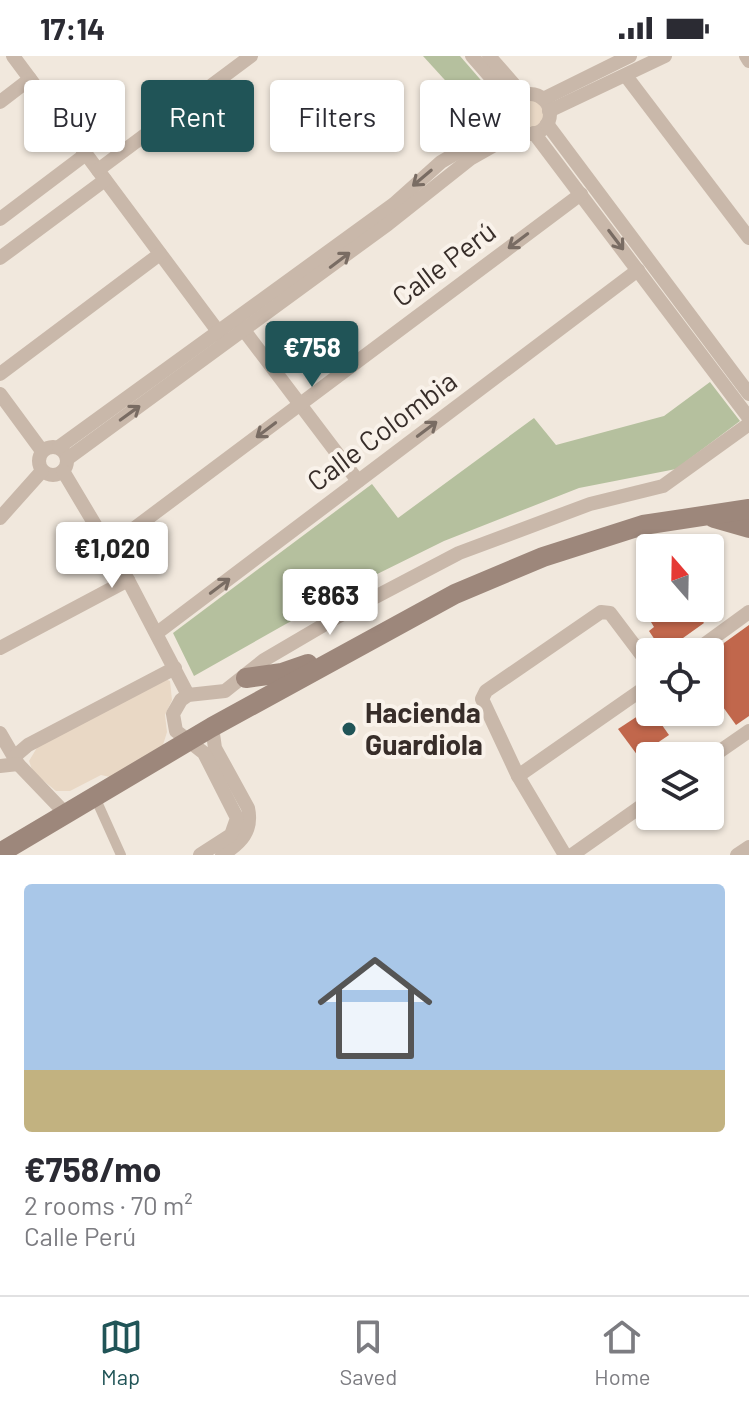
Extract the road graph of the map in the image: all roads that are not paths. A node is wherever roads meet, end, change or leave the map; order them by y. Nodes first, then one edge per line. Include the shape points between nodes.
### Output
1 (13, 56) edge
2 (251, 56) edge
3 (472, 56) edge
4 (489, 56) edge
5 (630, 56) edge
6 (665, 56) edge
7 (746, 56) edge
8 (612, 60) edge
9 (749, 61) edge
10 (626, 76) junction
11 (30, 79) junction
12 (498, 80) edge
13 (505, 80) edge
14 (0, 102) edge
15 (530, 108) edge
16 (543, 117) junction
17 (530, 121) edge
18 (480, 152) edge
19 (86, 154) junction
20 (101, 175) junction
21 (581, 194) junction
22 (0, 219) edge
23 (749, 238) edge
24 (160, 254) junction
25 (0, 258) edge
26 (638, 270) junction
27 (240, 324) junction
28 (217, 331) junction
29 (227, 343) junction
30 (0, 374) edge
31 (0, 394) edge
32 (749, 394) edge
33 (300, 405) junction
34 (749, 418) edge
35 (749, 424) edge
36 (42, 451) junction
37 (63, 459) junction
38 (42, 471) junction
39 (358, 481) junction
40 (749, 509) edge
41 (710, 517) junction
42 (0, 518) edge
43 (749, 528) edge
44 (108, 548) junction
45 (128, 580) junction
46 (455, 594) junction
47 (749, 612) edge
48 (157, 633) junction
49 (713, 638) edge
50 (636, 647) edge
51 (0, 648) edge
52 (175, 668) junction
53 (246, 678) junction
54 (636, 694) edge
55 (188, 695) junction
56 (211, 695) junction
57 (219, 723) junction
58 (749, 731) edge
59 (0, 733) edge
60 (181, 735) junction
61 (724, 748) edge
62 (16, 760) junction
63 (0, 766) edge
64 (518, 776) junction
65 (94, 795) junction
66 (636, 810) edge
67 (65, 813) junction
68 (242, 828) junction
69 (749, 847) edge
70 (0, 853) edge
71 (121, 855) edge
72 (200, 855) edge
73 (222, 855) edge
74 (565, 855) edge
75 (572, 855) edge
76 (737, 855) edge

1 - 11 street
2 - 20 street
3 - 12 street
4 - 13 street
5 - 8 street
6 - 10 street
7 - 9 street
8 - 16 street
10 - 16 street
10 - 23 street
11 - 14 street
11 - 19 street
15 - 16 street
16 - 17 street
16 - 21 street
16 - 32 street
18 - 27 street
19 - 20 street
19 - 22 street
20 - 24 street
20 - 25 street
21 -> 26 street
21 -> 33 street, Calle Perú
24 - 28 street
24 - 30 street
26 - 34 street
39 -> 26 street, Calle Colombia
27 - 28 street
27 - 29 street
27 - 33 street
28 - 29 street
28 - 37 street
37 -> 29 street
31 - 36 street
33 - 39 street
33 -> 44 street, Calle Perú
35 - 53 street via 663,486 590,504 459,553 264,660
36 - 37 street via 49,447
36 - 38 street
37 - 38 street via 52,475
37 - 44 street
38 - 42 street
48 -> 39 street, Calle Colombia
40 - 41 main road
41 - 43 main road
41 - 46 main road via 643,525 543,557
44 - 45 street
45 - 48 street
45 - 51 street
46 - 53 main road via 430,598 300,669
46 - 57 main road
47 - 49 street
48 - 52 street
50 - 64 street via 610,613 601,612 486,691 484,708
52 - 55 street
52 - 62 street via 28,745
53 - 56 street
54 - 64 street
55 - 56 street
55 - 60 street via 173,714
56 - 57 street via 217,699
57 - 60 main road
57 - 68 street via 215,748 248,808 250,818
58 - 61 street
59 - 62 street
60 - 65 main road via 159,758
60 - 68 street via 204,753
62 - 63 street
62 - 67 street
64 - 74 street
65 - 67 main road
65 - 71 street
66 - 75 street
67 - 70 main road
68 - 72 street
68 - 73 street via 241,842
69 - 76 street

